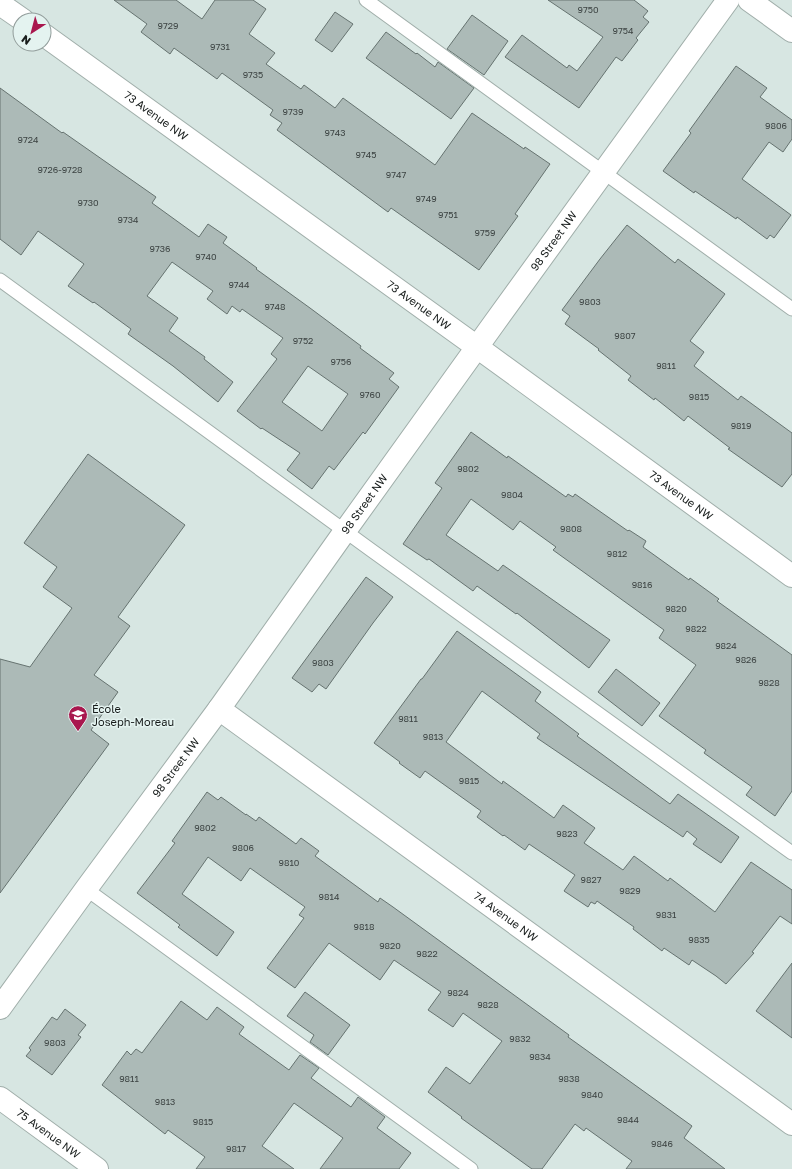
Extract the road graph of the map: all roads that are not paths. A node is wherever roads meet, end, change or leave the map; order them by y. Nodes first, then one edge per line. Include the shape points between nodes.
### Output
1 (366, 0) edge
2 (728, 0) edge
3 (749, 0) edge
4 (0, 4) edge
5 (12, 12) edge
6 (792, 31) edge
7 (52, 41) edge
8 (603, 172) junction
9 (0, 280) edge
10 (792, 309) edge
11 (477, 347) junction
12 (345, 531) junction
13 (792, 576) edge
14 (219, 709) junction
15 (792, 853) edge
16 (86, 890) junction
17 (0, 1008) edge
18 (0, 1098) edge
19 (792, 1124) edge
20 (97, 1169) edge
21 (471, 1169) edge

1 - 8 lane
2 - 8 street, 98 Street NW
3 - 6 street
4 - 5 street
7 - 11 street, 73 Avenue NW
8 - 10 lane
8 - 11 street, 98 Street NW
9 - 12 lane
11 - 12 street, 98 Street NW
11 - 13 street, 73 Avenue NW
12 - 14 street, 98 Street NW
12 - 15 lane
14 - 16 street, 98 Street NW
14 - 19 street, 74 Avenue NW
16 - 17 street, 98 Street NW
16 - 21 lane
18 - 20 street, 75 Avenue NW

